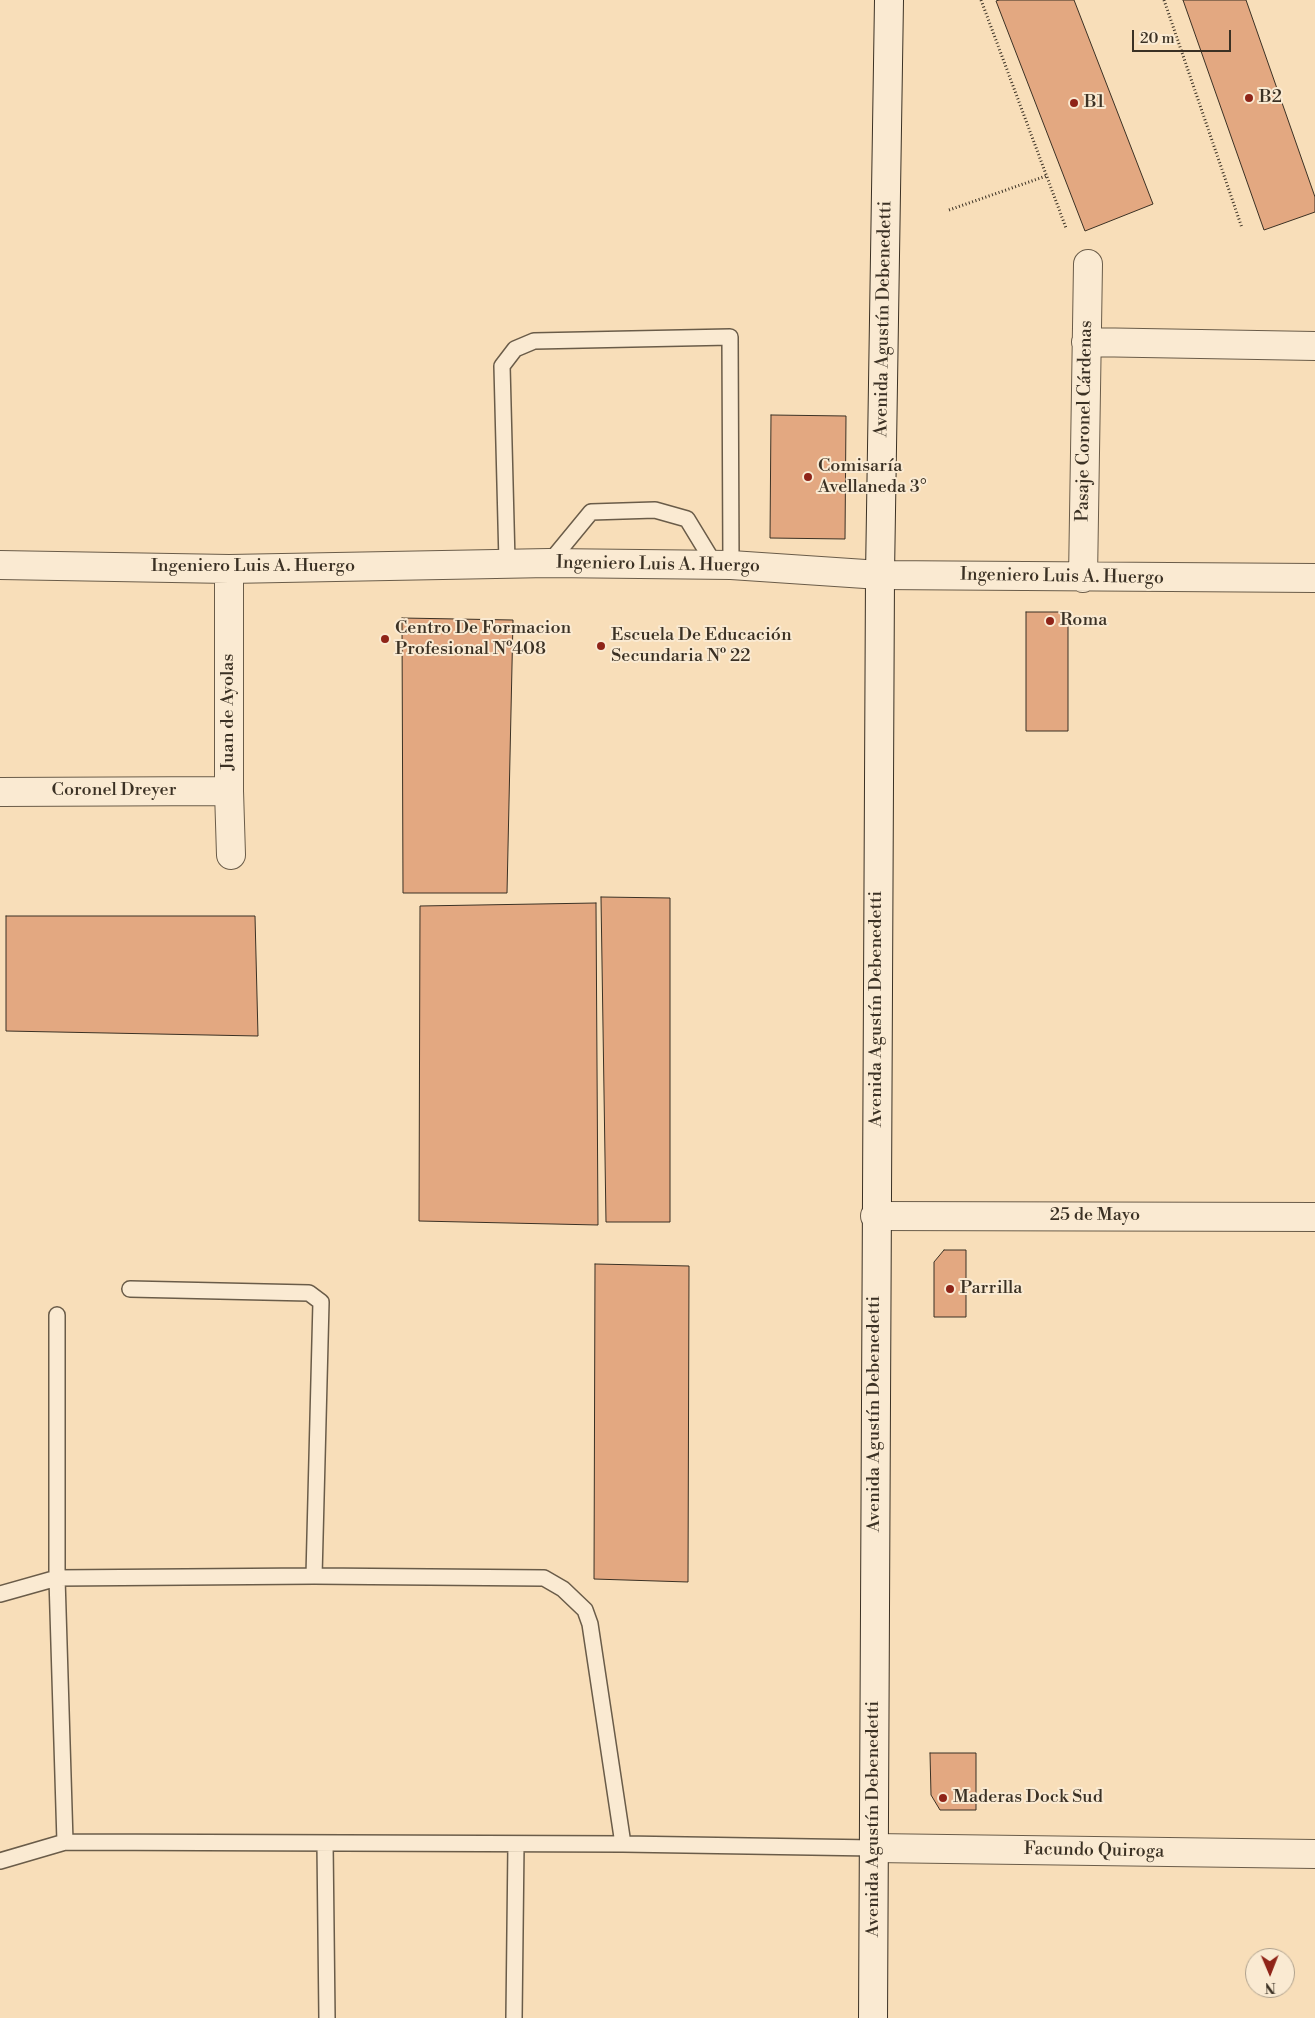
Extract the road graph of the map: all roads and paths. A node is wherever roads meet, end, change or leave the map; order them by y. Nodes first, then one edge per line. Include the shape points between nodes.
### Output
1 (889, 0) edge
2 (980, 0) edge
3 (1164, 0) edge
4 (1046, 176) junction
5 (949, 210) dead end
6 (1066, 228) dead end
7 (1242, 228) dead end
8 (1088, 264) dead end
9 (1086, 342) junction
10 (1315, 346) edge
11 (507, 562) junction
12 (550, 563) junction
13 (0, 565) edge
14 (723, 565) junction
15 (229, 570) junction
16 (880, 575) junction
17 (1083, 578) junction
18 (1315, 578) edge
19 (228, 791) junction
20 (0, 792) edge
21 (231, 855) dead end
22 (876, 1216) junction
23 (1315, 1217) edge
24 (130, 1289) dead end
25 (57, 1315) dead end
26 (314, 1576) junction
27 (57, 1578) junction
28 (0, 1594) edge
29 (65, 1842) junction
30 (325, 1843) junction
31 (516, 1844) junction
32 (623, 1844) junction
33 (874, 1848) junction
34 (1315, 1854) edge
35 (0, 1861) edge
36 (327, 2018) edge
37 (514, 2018) edge
38 (873, 2018) edge

1 - 16 street, Avenida Agustín Debenedetti
2 - 4 path
3 - 7 path
4 - 5 path
4 - 6 path
8 - 9 street, Pasaje Coronel Cárdenas
9 - 10 street
9 - 17 street, Pasaje Coronel Cárdenas
11 - 12 street, Ingeniero Luis A. Huergo
11 - 14 lane via 502,366 515,349 534,341 730,337
11 - 15 street, Ingeniero Luis A. Huergo
12 - 14 street, Ingeniero Luis A. Huergo
12 - 14 lane via 591,512 655,510 687,519
13 - 15 street, Ingeniero Luis A. Huergo
14 - 16 street, Ingeniero Luis A. Huergo
15 - 19 street, Juan de Ayolas
16 - 17 street, Ingeniero Luis A. Huergo
16 - 22 street, Avenida Agustín Debenedetti
17 - 18 street, Ingeniero Luis A. Huergo
19 - 20 street, Coronel Dreyer
19 - 21 street, Juan de Ayolas
22 - 23 street, 25 de Mayo
22 - 33 street, Avenida Agustín Debenedetti
24 - 26 lane via 309,1293 321,1302
25 - 27 lane
26 - 27 lane
26 - 32 lane via 544,1578 563,1589 585,1610 590,1624
27 - 28 lane
27 - 29 lane
29 - 30 lane
29 - 35 lane
30 - 31 lane
30 - 36 lane
31 - 32 lane
31 - 37 lane
32 - 33 lane
33 - 34 street, Facundo Quiroga
33 - 38 street, Avenida Agustín Debenedetti

